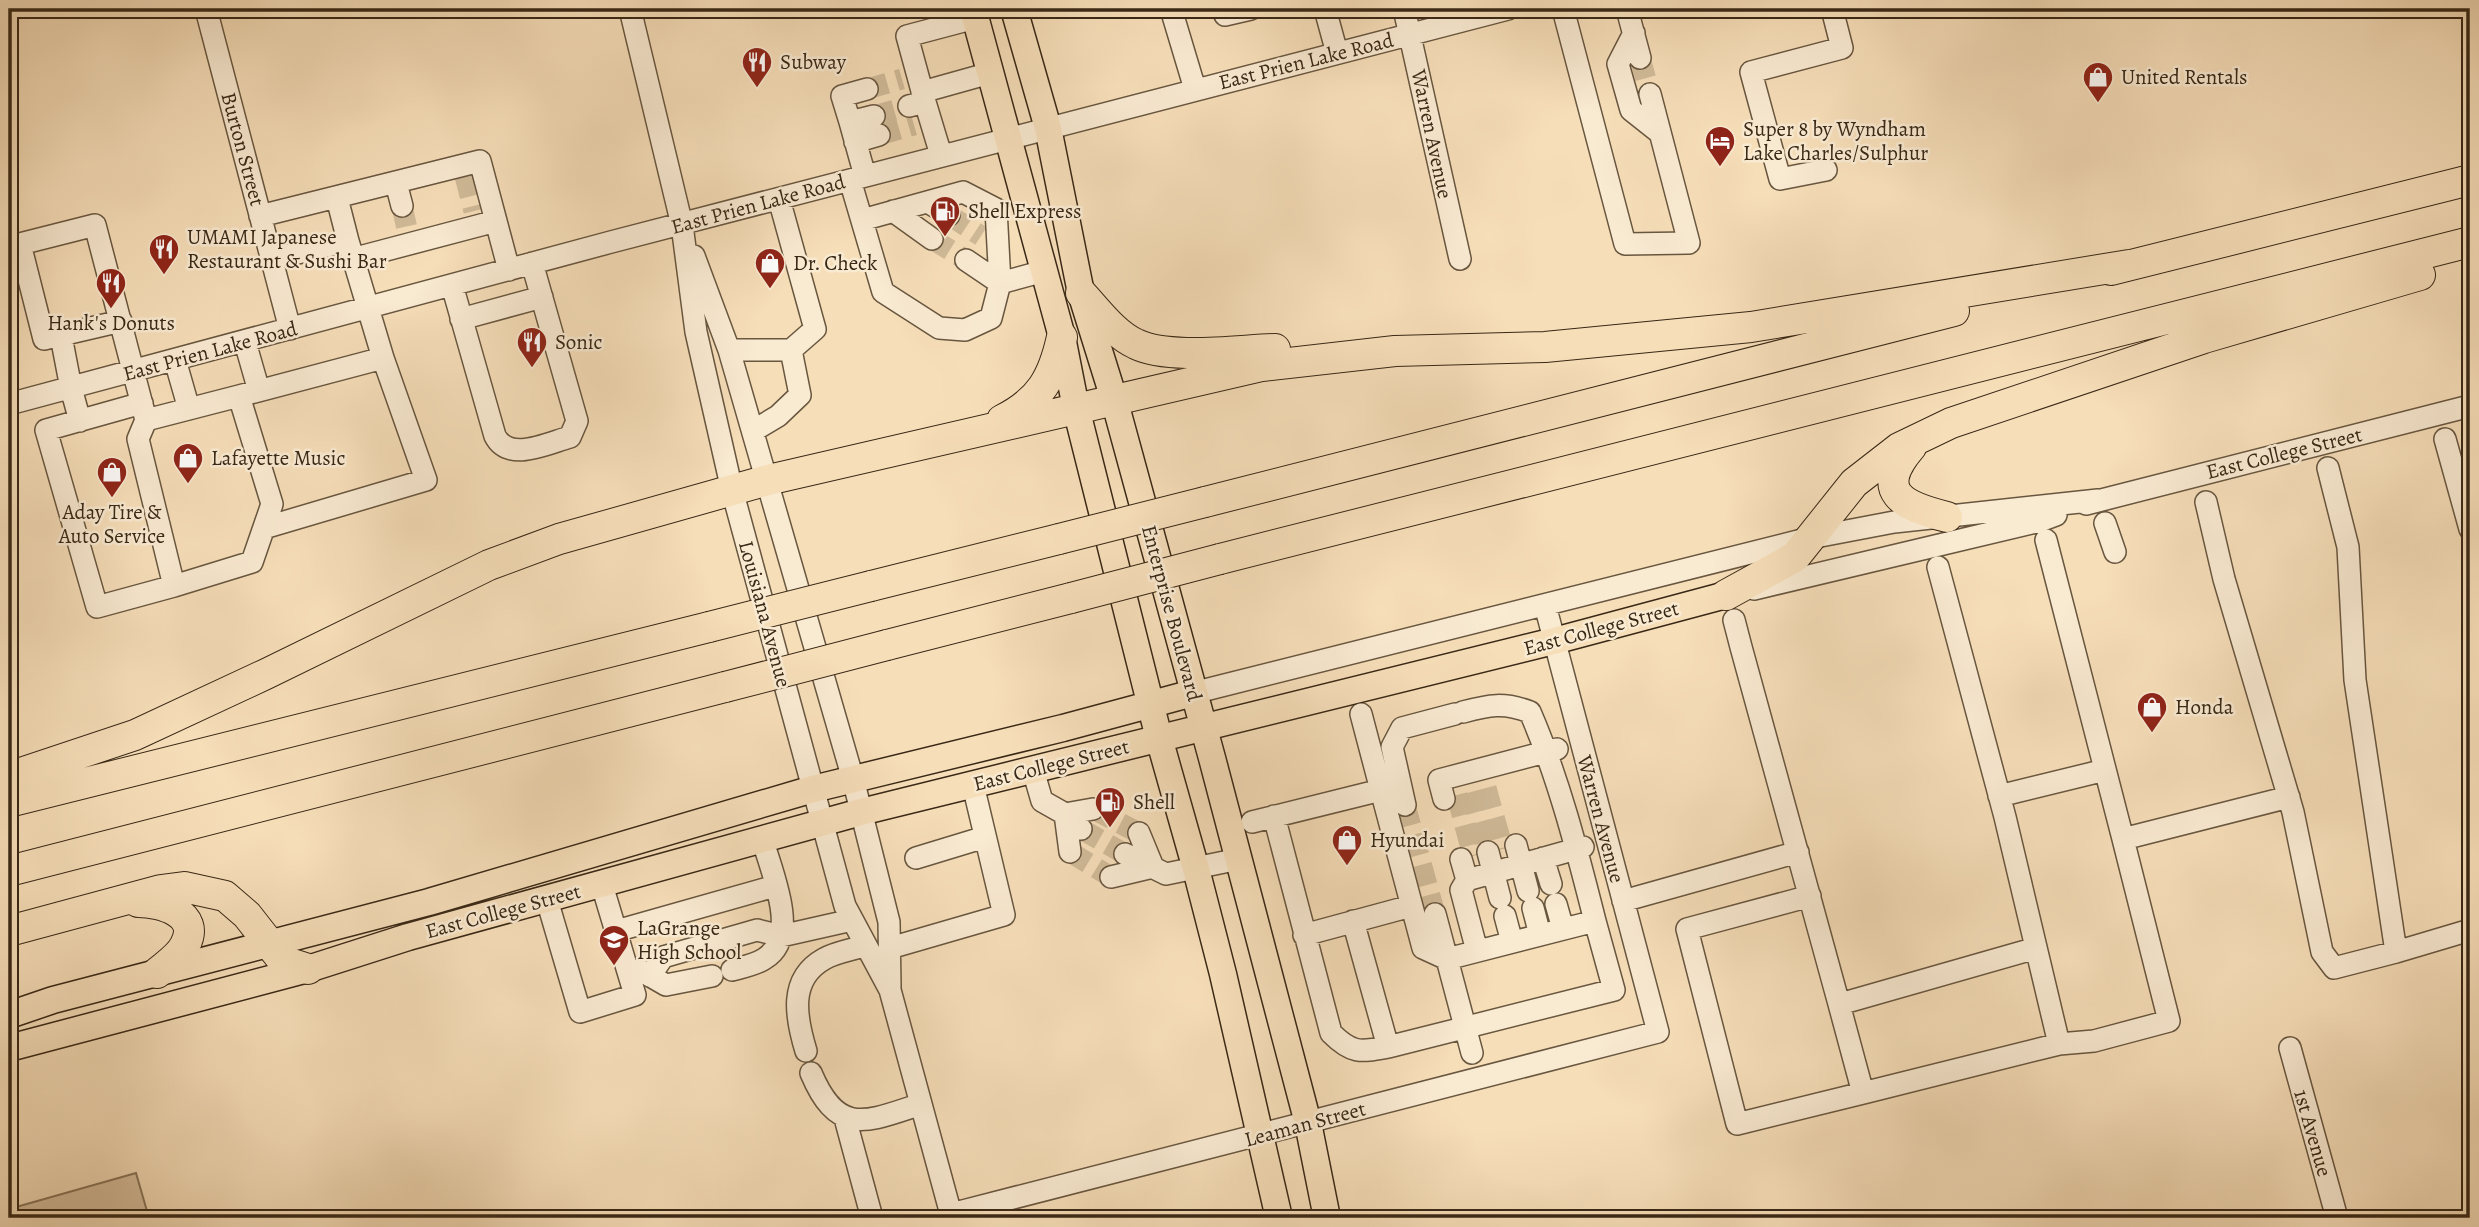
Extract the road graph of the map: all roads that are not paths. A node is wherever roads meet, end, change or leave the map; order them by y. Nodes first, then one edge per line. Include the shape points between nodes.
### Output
1 (206, 9) edge
2 (630, 9) edge
3 (1014, 9) edge
4 (1171, 9) edge
5 (1251, 9) edge
6 (1325, 9) edge
7 (1404, 9) edge
8 (1508, 9) edge
9 (1563, 9) edge
10 (1627, 9) edge
11 (1832, 9) edge
12 (974, 13) edge
13 (1225, 15) dead end
14 (1634, 33) junction
15 (1410, 34) junction
16 (1337, 53) junction
17 (1640, 58) tunnel mouth
18 (990, 73) junction
19 (867, 89) tunnel mouth
20 (1195, 89) junction
21 (1650, 94) tunnel mouth
22 (917, 100) junction
23 (876, 125) tunnel mouth
24 (1048, 128) junction
25 (853, 132) junction
26 (1660, 133) junction
27 (1007, 137) junction
28 (941, 155) junction
29 (1826, 170) dead end
30 (858, 178) junction
31 (2470, 180) edge
32 (396, 183) junction
33 (337, 198) junction
34 (779, 199) junction
35 (928, 202) junction
36 (402, 206) tunnel mouth
37 (893, 211) junction
38 (949, 215) tunnel mouth
39 (260, 216) junction
40 (482, 219) junction
41 (862, 220) junction
42 (682, 225) junction
43 (932, 239) tunnel mouth
44 (2470, 242) edge
45 (350, 250) junction
46 (272, 259) junction
47 (1460, 259) dead end
48 (966, 260) tunnel mouth
49 (2470, 262) edge
50 (532, 263) junction
51 (2129, 265) junction
52 (509, 270) junction
53 (1044, 271) junction
54 (1000, 283) junction
55 (452, 285) junction
56 (1081, 293) junction
57 (542, 297) junction
58 (368, 308) junction
59 (461, 319) junction
60 (121, 321) junction
61 (290, 329) junction
62 (61, 336) junction
63 (1062, 337) junction
64 (245, 342) junction
65 (791, 350) junction
66 (729, 351) junction
67 (1395, 351) junction
68 (383, 358) junction
69 (175, 360) junction
70 (134, 371) junction
71 (71, 388) junction
72 (249, 393) junction
73 (1114, 399) junction
74 (9, 404) edge
75 (2470, 406) edge
76 (1076, 408) junction
77 (189, 409) junction
78 (144, 412) junction
79 (80, 421) junction
80 (753, 431) junction
81 (977, 433) junction
82 (1919, 437) junction
83 (2445, 439) dead end
84 (2329, 468) dead end
85 (768, 480) junction
86 (732, 490) junction
87 (2098, 500) junction
88 (2206, 502) dead end
89 (1947, 517) junction
90 (2105, 523) dead end
91 (264, 528) junction
92 (2470, 529) edge
93 (1810, 538) junction
94 (2046, 540) dead end
95 (2115, 552) dead end
96 (1938, 567) dead end
97 (174, 586) junction
98 (1545, 605) junction
99 (1730, 608) junction
100 (1554, 641) junction
101 (1193, 693) junction
102 (1151, 705) junction
103 (1361, 714) dead end
104 (1204, 727) junction
105 (1159, 738) junction
106 (1552, 750) junction
107 (1033, 769) junction
108 (2105, 770) junction
109 (9, 777) edge
110 (853, 779) junction
111 (1472, 782) dead end
112 (973, 785) junction
113 (813, 789) junction
114 (1381, 789) junction
115 (1999, 796) junction
116 (2289, 797) junction
117 (9, 802) edge
118 (1405, 805) tunnel mouth
119 (1093, 809) tunnel mouth
120 (862, 813) junction
121 (1065, 814) junction
122 (1274, 816) junction
123 (1252, 822) dead end
124 (821, 825) junction
125 (1081, 829) tunnel mouth
126 (1139, 833) tunnel mouth
127 (985, 837) junction
128 (2123, 839) junction
129 (763, 841) junction
130 (1580, 848) junction
131 (1070, 852) dead end
132 (1798, 852) junction
133 (1125, 853) tunnel mouth
134 (916, 858) dead end
135 (1543, 858) junction
136 (1239, 859) junction
137 (1491, 862) junction
138 (1153, 867) junction
139 (1196, 869) junction
140 (9, 871) edge
141 (1111, 877) tunnel mouth
142 (602, 885) junction
143 (775, 886) junction
144 (1810, 895) junction
145 (547, 900) junction
146 (120, 901) junction
147 (1623, 901) junction
148 (1411, 906) junction
149 (1435, 914) tunnel mouth
150 (852, 920) junction
151 (1353, 921) junction
152 (1595, 921) junction
153 (1563, 929) junction
154 (2470, 930) edge
155 (9, 931) edge
156 (616, 931) junction
157 (1304, 934) junction
158 (1541, 935) junction
159 (781, 936) junction
160 (1512, 942) junction
161 (270, 944) junction
162 (866, 946) junction
163 (890, 948) junction
164 (2036, 948) junction
165 (1477, 951) junction
166 (2396, 952) junction
167 (624, 959) junction
168 (1447, 959) junction
169 (308, 969) junction
170 (157, 973) junction
171 (650, 976) junction
172 (890, 990) junction
173 (1840, 1004) junction
174 (9, 1015) edge
175 (1466, 1027) junction
176 (1658, 1032) joint
177 (2059, 1044) junction
178 (1388, 1047) junction
179 (9, 1048) edge
180 (2290, 1048) dead end
181 (806, 1051) dead end
182 (1472, 1053) dead end
183 (811, 1073) dead end
184 (1863, 1093) junction
185 (921, 1104) junction
186 (845, 1118) junction
187 (1308, 1124) junction
188 (1260, 1136) junction
189 (952, 1216) edge
190 (872, 1218) edge
191 (1279, 1218) edge
192 (1327, 1218) edge
193 (2337, 1218) edge

1 - 39 street, Burton Street
2 - 42 street, Louisiana Avenue
3 - 24 main road, Enterprise Boulevard
4 - 20 street
5 - 13 street
6 - 16 street
7 - 15 street, Warren Avenue
8 - 15 street, East Prien Lake Road
9 - 26 street via 1625,244 1689,243
10 - 14 street
11 - 29 street via 1842,48 1751,72 1780,179
12 - 18 main road, Enterprise Boulevard
12 - 22 street via 907,36
14 - 17 street
14 - 26 street via 1618,64 1631,110
15 - 16 street, East Prien Lake Road
15 - 47 street, Warren Avenue
16 - 20 street, East Prien Lake Road
18 - 22 street
18 - 27 main road, Enterprise Boulevard
19 - 25 street via 842,96
20 - 24 street, East Prien Lake Road
21 - 26 street
22 - 28 street
23 - 25 street
24 - 27 street, East Prien Lake Road
24 - 56 main road, Enterprise Boulevard
25 - 30 street
27 - 28 street, East Prien Lake Road
27 - 53 main road, Enterprise Boulevard
28 - 30 street, East Prien Lake Road
30 - 34 street, East Prien Lake Road
30 - 41 street
31 - 51 highway
32 - 33 street
32 - 36 street
32 - 40 street via 464,171 480,161
33 - 39 street
33 - 45 street
34 - 42 street, East Prien Lake Road
34 - 65 street via 815,329
35 - 37 street
35 - 38 street
35 - 54 street via 963,192 996,209 989,241
37 - 41 street
37 - 43 street
39 - 46 street, Burton Street
40 - 45 street
40 - 52 street
41 - 54 street via 883,292 939,328 965,330 991,318
42 - 50 street, East Prien Lake Road
42 - 66 street, Louisiana Avenue
42 - 86 street, Louisiana Avenue via 696,332
44 - 140 highway, bridge
45 - 46 street
45 - 58 street
46 - 61 street, Burton Street
48 - 54 street
49 - 82 highway via 2204,338
50 - 52 street, East Prien Lake Road
50 - 57 street
51 - 67 highway via 1751,327 1545,347
51 - 117 highway, bridge
52 - 55 street, East Prien Lake Road
53 - 54 street
53 - 63 main road, Enterprise Boulevard
55 - 58 street, East Prien Lake Road
55 - 59 street
56 - 67 highway via 1119,333 1157,351 1314,347
56 - 73 main road, Enterprise Boulevard
57 - 59 street
57 - 59 street via 577,421 570,437 524,450 511,450 495,436
58 - 61 street, East Prien Lake Road
58 - 68 street
60 - 62 street
60 - 62 street via 95,225 20,244 44,339
60 - 70 street
61 - 64 street, East Prien Lake Road
62 - 71 street
63 - 76 main road, Enterprise Boulevard
63 - 81 highway via 1043,388 1023,409
64 - 69 street, East Prien Lake Road
64 - 72 street
65 - 66 street
65 - 80 street via 800,395
66 - 80 street, Louisiana Avenue
67 - 73 highway via 1262,366
68 - 72 street
68 - 91 street via 426,480
69 - 70 street, East Prien Lake Road
69 - 77 street
70 - 71 street, East Prien Lake Road
70 - 78 street
71 - 74 street, East Prien Lake Road
71 - 79 street
72 - 77 street
72 - 91 street via 272,504
73 - 76 highway
73 - 101 main road, Enterprise Boulevard
75 - 87 street, East College Street
76 - 81 highway
76 - 102 main road, Enterprise Boulevard
77 - 78 street
78 - 79 street
78 - 97 street via 138,439
79 - 97 street via 46,430 97,607
80 - 85 street, Louisiana Avenue
81 - 85 highway
82 - 89 highway via 1900,460 1892,479 1894,494 1923,511
82 - 93 highway via 1853,483
83 - 92 street
84 - 166 street via 2348,547 2355,680
85 - 86 highway
85 - 110 street, Louisiana Avenue
86 - 109 highway via 559,539 489,565 135,735
86 - 113 street, Louisiana Avenue
87 - 89 street, East College Street
87 - 99 street, East College Street via 2040,521
88 - 116 street via 2224,579
89 - 93 street, East College Street
90 - 95 street
91 - 97 street via 252,562
93 - 98 street, East College Street
93 - 99 highway via 1795,557
94 - 108 street
96 - 115 street
98 - 100 street, Warren Avenue
98 - 101 street, East College Street
99 - 100 main road, East College Street
99 - 132 street
100 - 104 main road, East College Street
100 - 147 street, Warren Avenue
101 - 102 main road, East College Street
101 - 104 main road, Enterprise Boulevard
102 - 105 main road, Enterprise Boulevard
102 - 110 main road, East College Street
103 - 114 street
104 - 105 main road, East College Street
104 - 136 main road, Enterprise Boulevard
105 - 107 main road, East College Street
105 - 139 main road, Enterprise Boulevard
106 - 111 street
106 - 118 street via 1530,712 1511,705 1486,705 1402,728 1392,747
106 - 130 street
107 - 112 main road, East College Street
107 - 121 street via 1042,801
108 - 115 street
108 - 128 street
110 - 113 main road, East College Street
110 - 120 street, Louisiana Avenue
112 - 120 main road, East College Street
112 - 127 street
113 - 124 street, Louisiana Avenue
113 - 161 main road, East College Street
114 - 122 street
114 - 148 street
115 - 164 street
116 - 128 street
116 - 166 street via 2322,953 2334,968
119 - 121 street
120 - 124 main road, East College Street
120 - 163 street, Louisiana Avenue via 890,922
121 - 125 street
121 - 131 street
122 - 123 street
122 - 157 street
124 - 129 main road, East College Street
124 - 150 street, Louisiana Avenue
126 - 138 street
127 - 134 street
127 - 163 street via 1004,915
128 - 177 street via 2169,1021 2094,1041
129 - 142 main road, East College Street
129 - 143 street
130 - 135 street
130 - 152 street
132 - 144 street
132 - 147 street
133 - 138 street
135 - 137 street
135 - 153 street
136 - 139 street
136 - 187 main road, Enterprise Boulevard
137 - 158 street via 1531,900
137 - 160 street
137 - 165 street via 1461,890
138 - 139 street via 1166,874
138 - 141 street
139 - 188 main road, Enterprise Boulevard
142 - 145 main road, East College Street
142 - 156 street
143 - 156 street
143 - 159 street via 784,919
144 - 173 street
144 - 184 street via 1687,929 1737,1124
145 - 167 street via 580,1012 635,995
145 - 169 main road, East College Street
146 - 155 highway
146 - 161 highway via 184,887 225,896
146 - 170 highway via 158,902 177,911 186,922 184,947
147 - 176 street, Warren Avenue
148 - 151 street
148 - 168 street via 1423,948
149 - 168 street
150 - 159 street
150 - 162 street, Louisiana Avenue
151 - 157 street
151 - 178 street
152 - 153 street
152 - 175 street via 1614,990
153 - 158 street
154 - 166 street
156 - 167 street
157 - 178 street via 1331,1034 1345,1048
158 - 160 street
159 - 171 street via 757,930 663,957
159 - 171 street via 775,950 763,960 722,973 666,985
160 - 165 street
161 - 169 highway via 283,961
161 - 170 main road, East College Street
162 - 172 street, Louisiana Avenue
162 - 181 street via 825,958 804,975 797,998
163 - 172 street, Louisiana Avenue
164 - 173 street
164 - 177 street
165 - 168 street
167 - 171 street
168 - 175 street
169 - 179 main road, East College Street
170 - 174 main road, East College Street
172 - 185 street, Louisiana Avenue
173 - 184 street
175 - 178 street
175 - 182 street
176 - 187 street, Leaman Street
177 - 184 street
180 - 193 street, 1st Avenue
183 - 186 street via 830,1106
185 - 186 street via 884,1117
185 - 189 street, Louisiana Avenue
186 - 190 street
187 - 188 street, Leaman Street
187 - 192 main road, Enterprise Boulevard
188 - 189 street, Leaman Street
188 - 191 main road, Enterprise Boulevard

